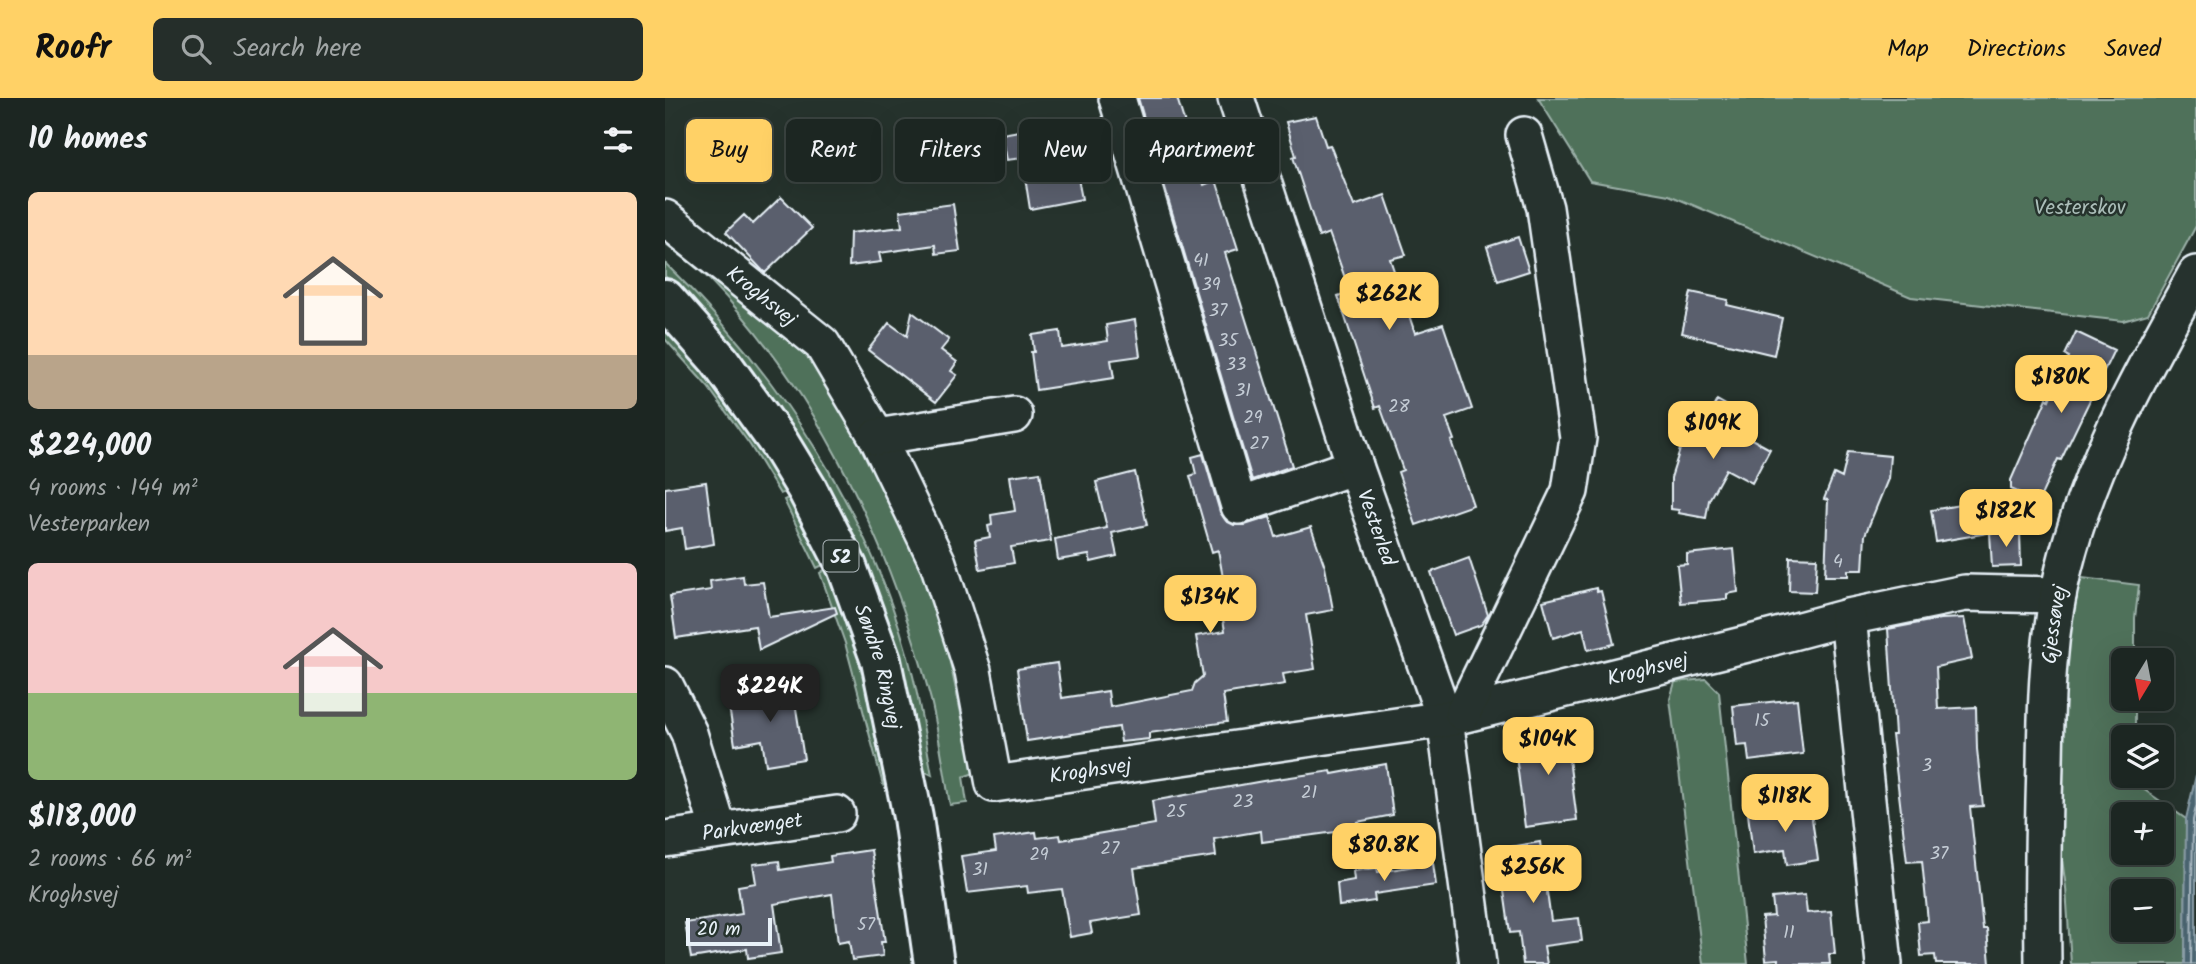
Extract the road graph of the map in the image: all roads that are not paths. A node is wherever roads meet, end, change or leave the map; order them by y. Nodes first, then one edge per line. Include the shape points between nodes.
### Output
1 (1117, 98) edge
2 (1236, 98) edge
3 (1524, 135) dead end
4 (665, 218) edge
5 (2196, 274) edge
6 (665, 299) edge
7 (1014, 415) dead end
8 (877, 437) junction
9 (1355, 466) junction
10 (2058, 595) junction
11 (1848, 617) junction
12 (665, 685) edge
13 (1454, 716) junction
14 (837, 814) dead end
15 (719, 831) junction
16 (665, 839) edge
17 (934, 964) edge
18 (1478, 964) edge
19 (1884, 964) edge
20 (2043, 964) edge

1 - 9 street via 1239,506
2 - 9 street, Vesterled
3 - 13 street via 1545,208 1578,438 1570,491
4 - 8 street, Kroghsvej via 822,344
5 - 10 street, Gjessøvej via 2131,390 2076,526
6 - 17 main road, Søndre Ringvej / 52 via 719,360 779,443 847,568 881,661 913,817
7 - 8 street
8 - 13 street, Kroghsvej via 938,563 973,671 994,784
9 - 13 street, Vesterled
10 - 11 street, Kroghsvej via 1965,593
10 - 20 street, Gjessøvej via 2049,652 2045,743
11 - 13 street, Kroghsvej
11 - 19 street
12 - 15 street via 689,733
13 - 18 street, Vesterled
14 - 15 street, Parkvænget
15 - 16 street, Parkvænget

